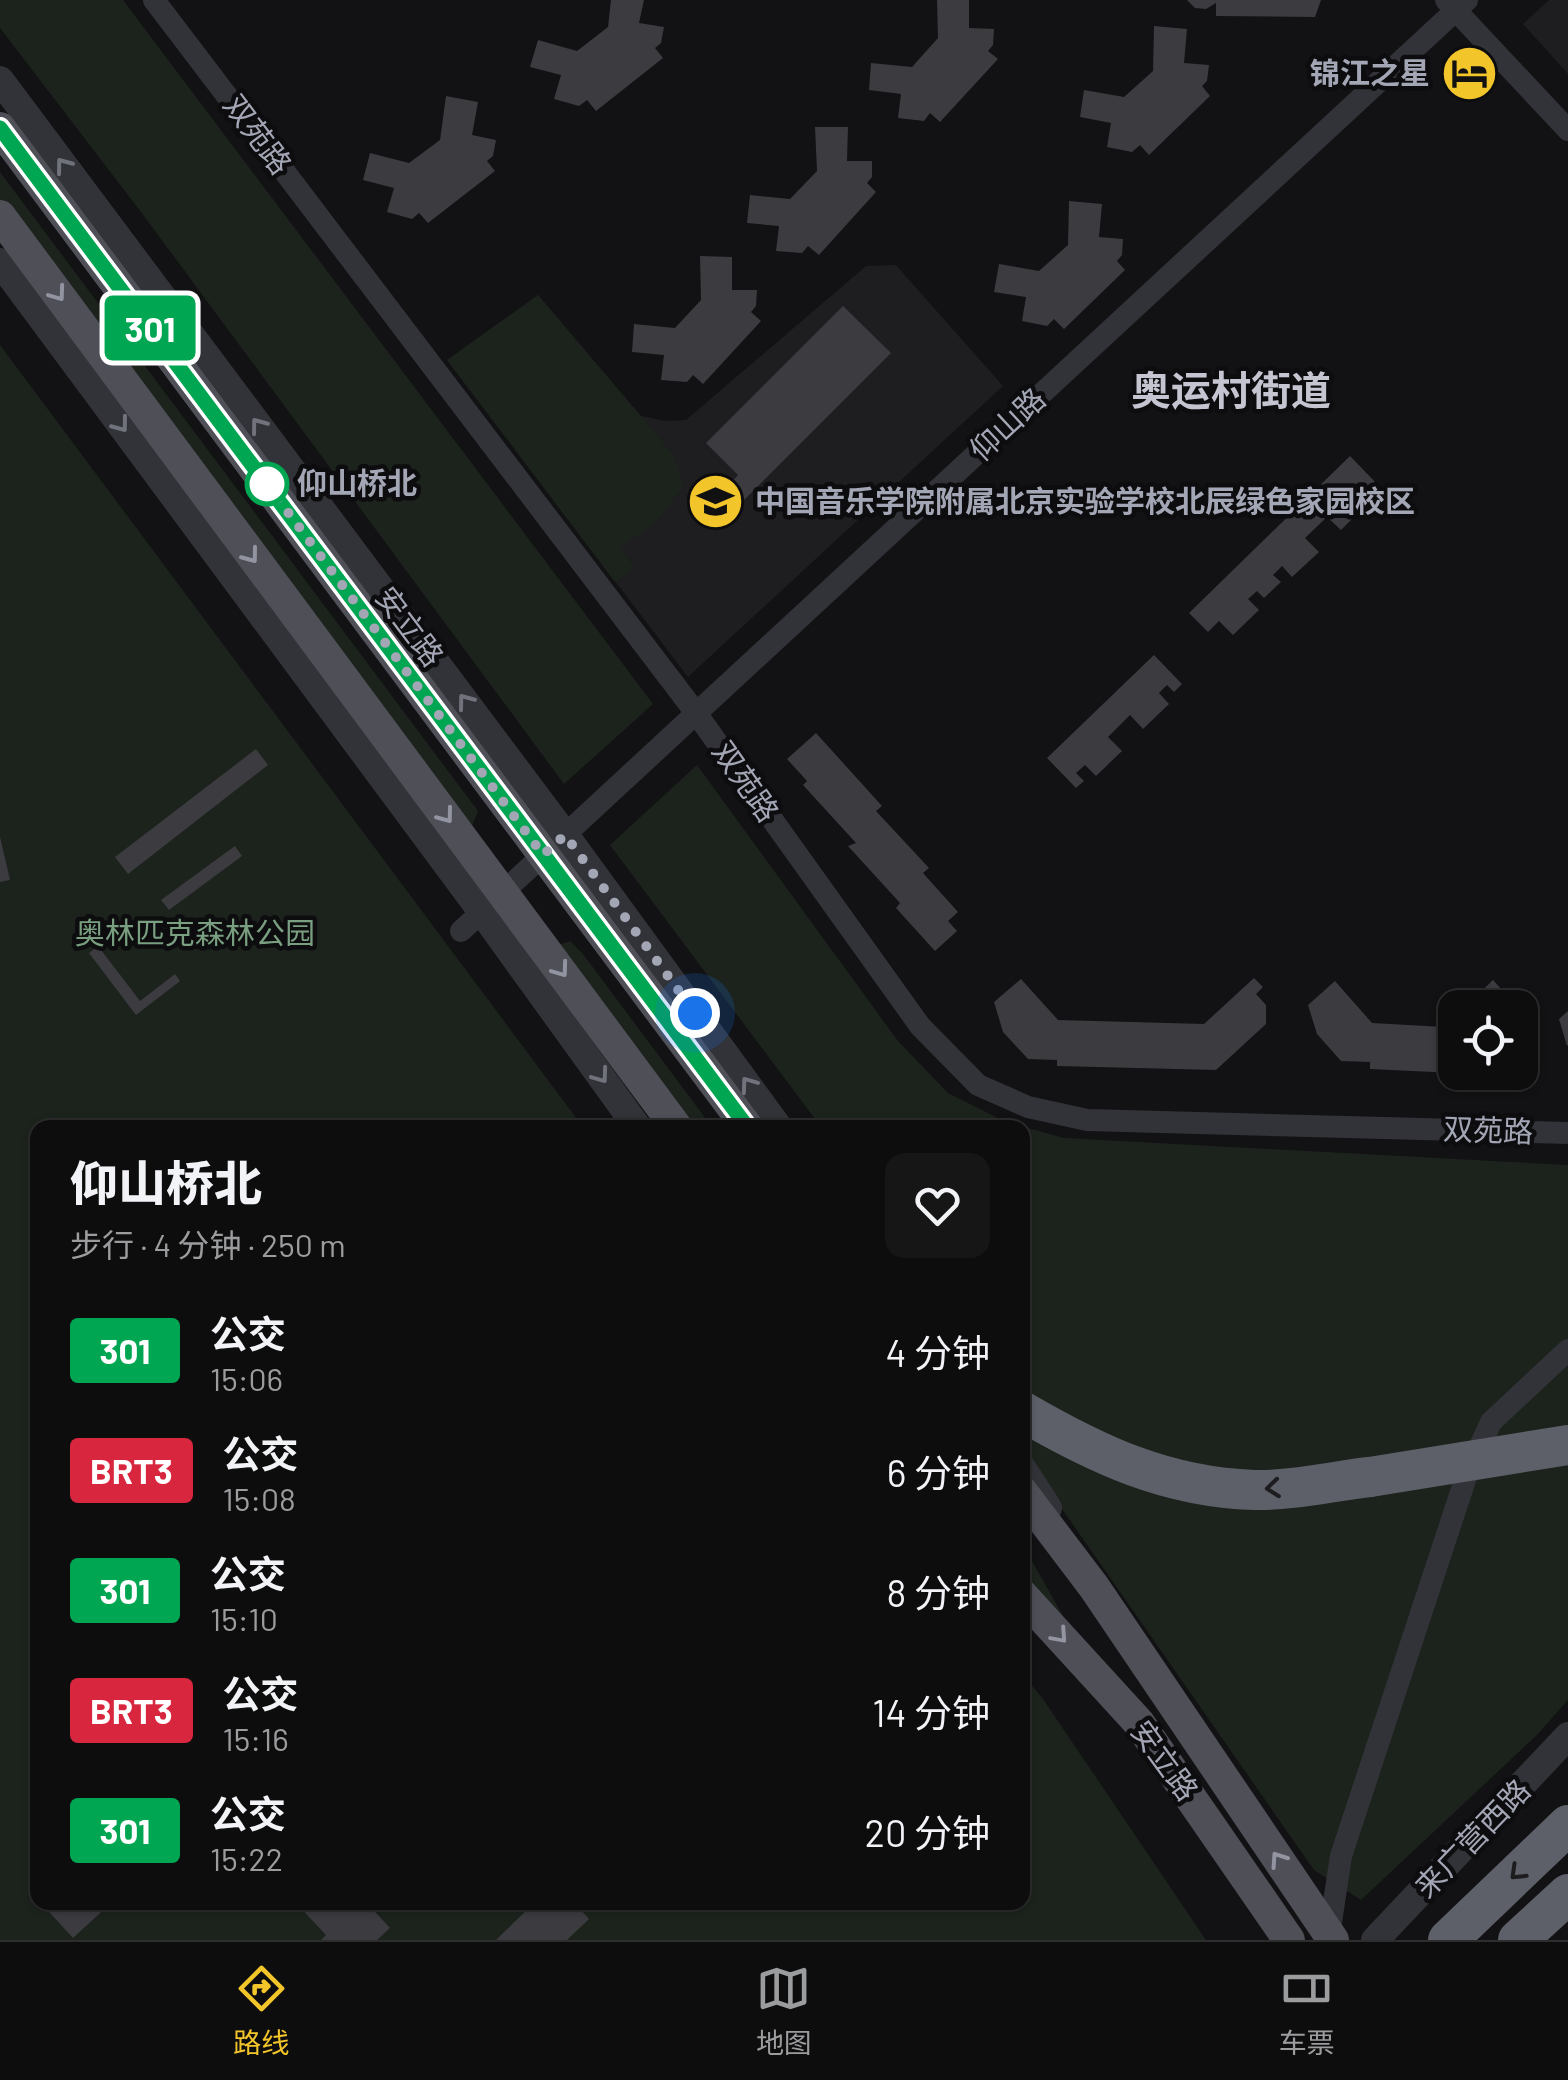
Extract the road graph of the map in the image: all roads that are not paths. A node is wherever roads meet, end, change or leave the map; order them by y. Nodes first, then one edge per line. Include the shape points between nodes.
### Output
1 (154, 0) edge
2 (1456, 3) edge
3 (0, 80) edge
4 (0, 128) edge
5 (1568, 130) edge
6 (0, 216) edge
7 (0, 262) edge
8 (696, 713) junction
9 (554, 845) junction
10 (493, 902) junction
11 (461, 932) dead end
12 (633, 1120) edge
13 (670, 1120) edge
14 (743, 1120) edge
15 (773, 1120) edge
16 (1568, 1133) edge
17 (1568, 1350) edge
18 (1030, 1416) edge
19 (1568, 1445) edge
20 (1030, 1481) edge
21 (1030, 1503) edge
22 (1094, 1587) junction
23 (1030, 1604) edge
24 (1568, 1736) edge
25 (1568, 1824) edge
26 (1568, 1894) edge
27 (1457, 1931) edge
28 (1331, 1937) edge
29 (1289, 1940) edge
30 (1375, 1940) edge
31 (1518, 1940) edge

1 - 8 street, 双苑路
2 - 5 street
2 - 8 street, 仰山路
9 -> 3 street, 安立路
4 - 9 main road, 安立路
6 -> 10 main road
7 -> 10 street
8 - 9 street, 仰山路
8 - 16 street, 双苑路 via 920,1026 978,1084 1028,1107 1087,1120
9 - 10 street, 仰山路
9 - 14 main road, 安立路
15 -> 9 street, 安立路
10 - 11 street, 仰山路
10 -> 12 street
10 -> 13 main road
17 - 28 street via 1491,1422 1466,1477 1341,1856
19 -> 18 highway, bridge via 1256,1490 1176,1480 1104,1456
20 - 22 street, 安立路
21 - 22 main road, 安立路
28 -> 22 main road, 安立路
23 -> 29 main road, 安立路 via 1139,1723
24 - 30 street, 来广营西路
25 -> 27 highway
26 - 31 highway

